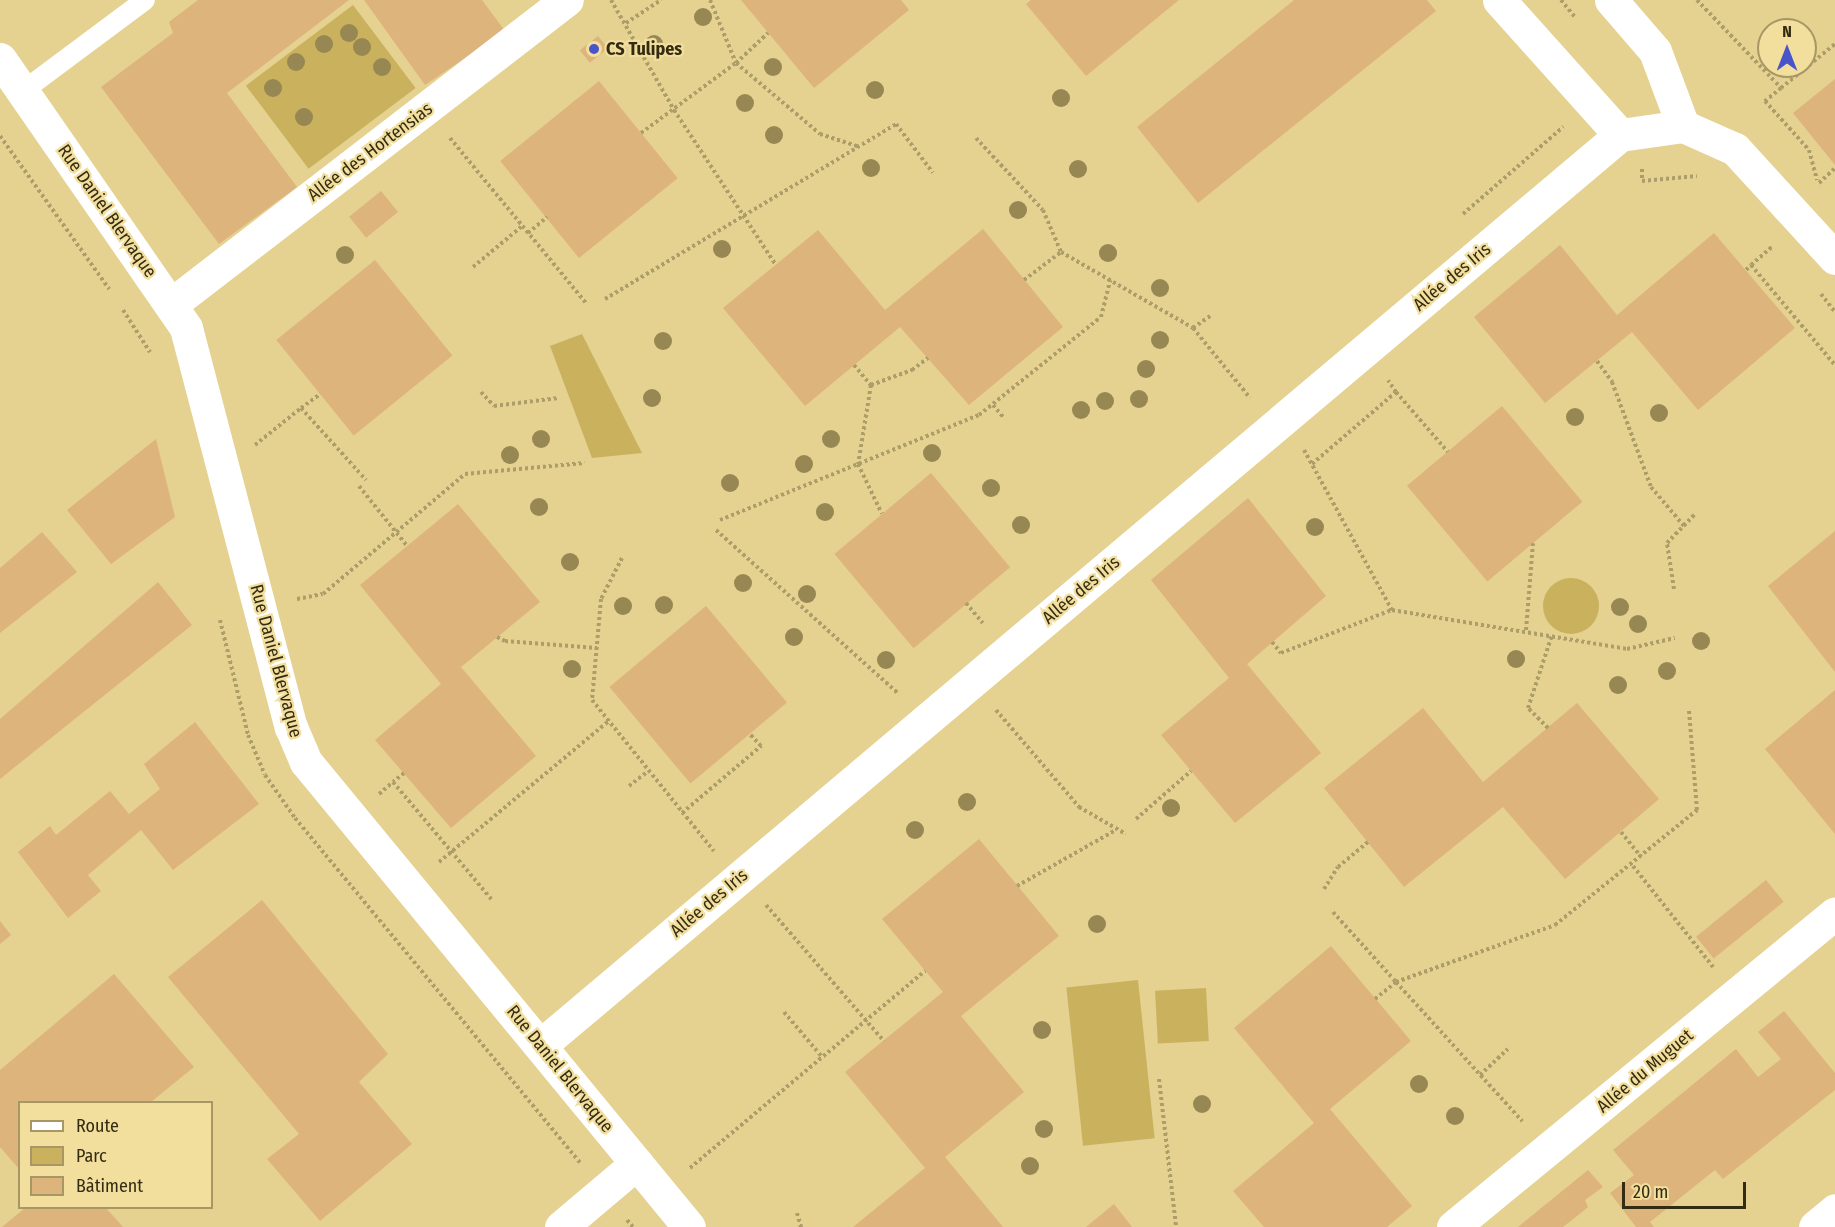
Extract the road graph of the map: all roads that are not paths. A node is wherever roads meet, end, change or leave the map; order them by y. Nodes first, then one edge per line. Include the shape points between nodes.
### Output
1 (145, 0) edge
2 (567, 0) edge
3 (1499, 0) edge
4 (1611, 0) edge
5 (0, 59) edge
6 (22, 91) junction
7 (1683, 126) junction
8 (1631, 134) junction
9 (1835, 258) edge
10 (173, 303) junction
11 (1835, 913) edge
12 (541, 1045) junction
13 (637, 1164) junction
14 (1835, 1210) edge
15 (561, 1227) edge
16 (689, 1227) edge
17 (1454, 1227) edge
18 (1815, 1227) edge

1 - 6 lane
2 - 10 street, Allée des Hortensias
3 - 8 street
4 - 7 street via 1655,51
5 - 6 street, Rue Daniel Blervaque
6 - 10 street, Rue Daniel Blervaque
7 - 8 street
7 - 9 street via 1735,149
8 - 12 street, Allée des Iris
10 - 12 street, Rue Daniel Blervaque via 186,328 291,727 306,762
11 - 17 street, Allée du Muguet
12 - 13 street, Rue Daniel Blervaque
13 - 15 street
13 - 16 street, Rue Daniel Blervaque
14 - 18 street

